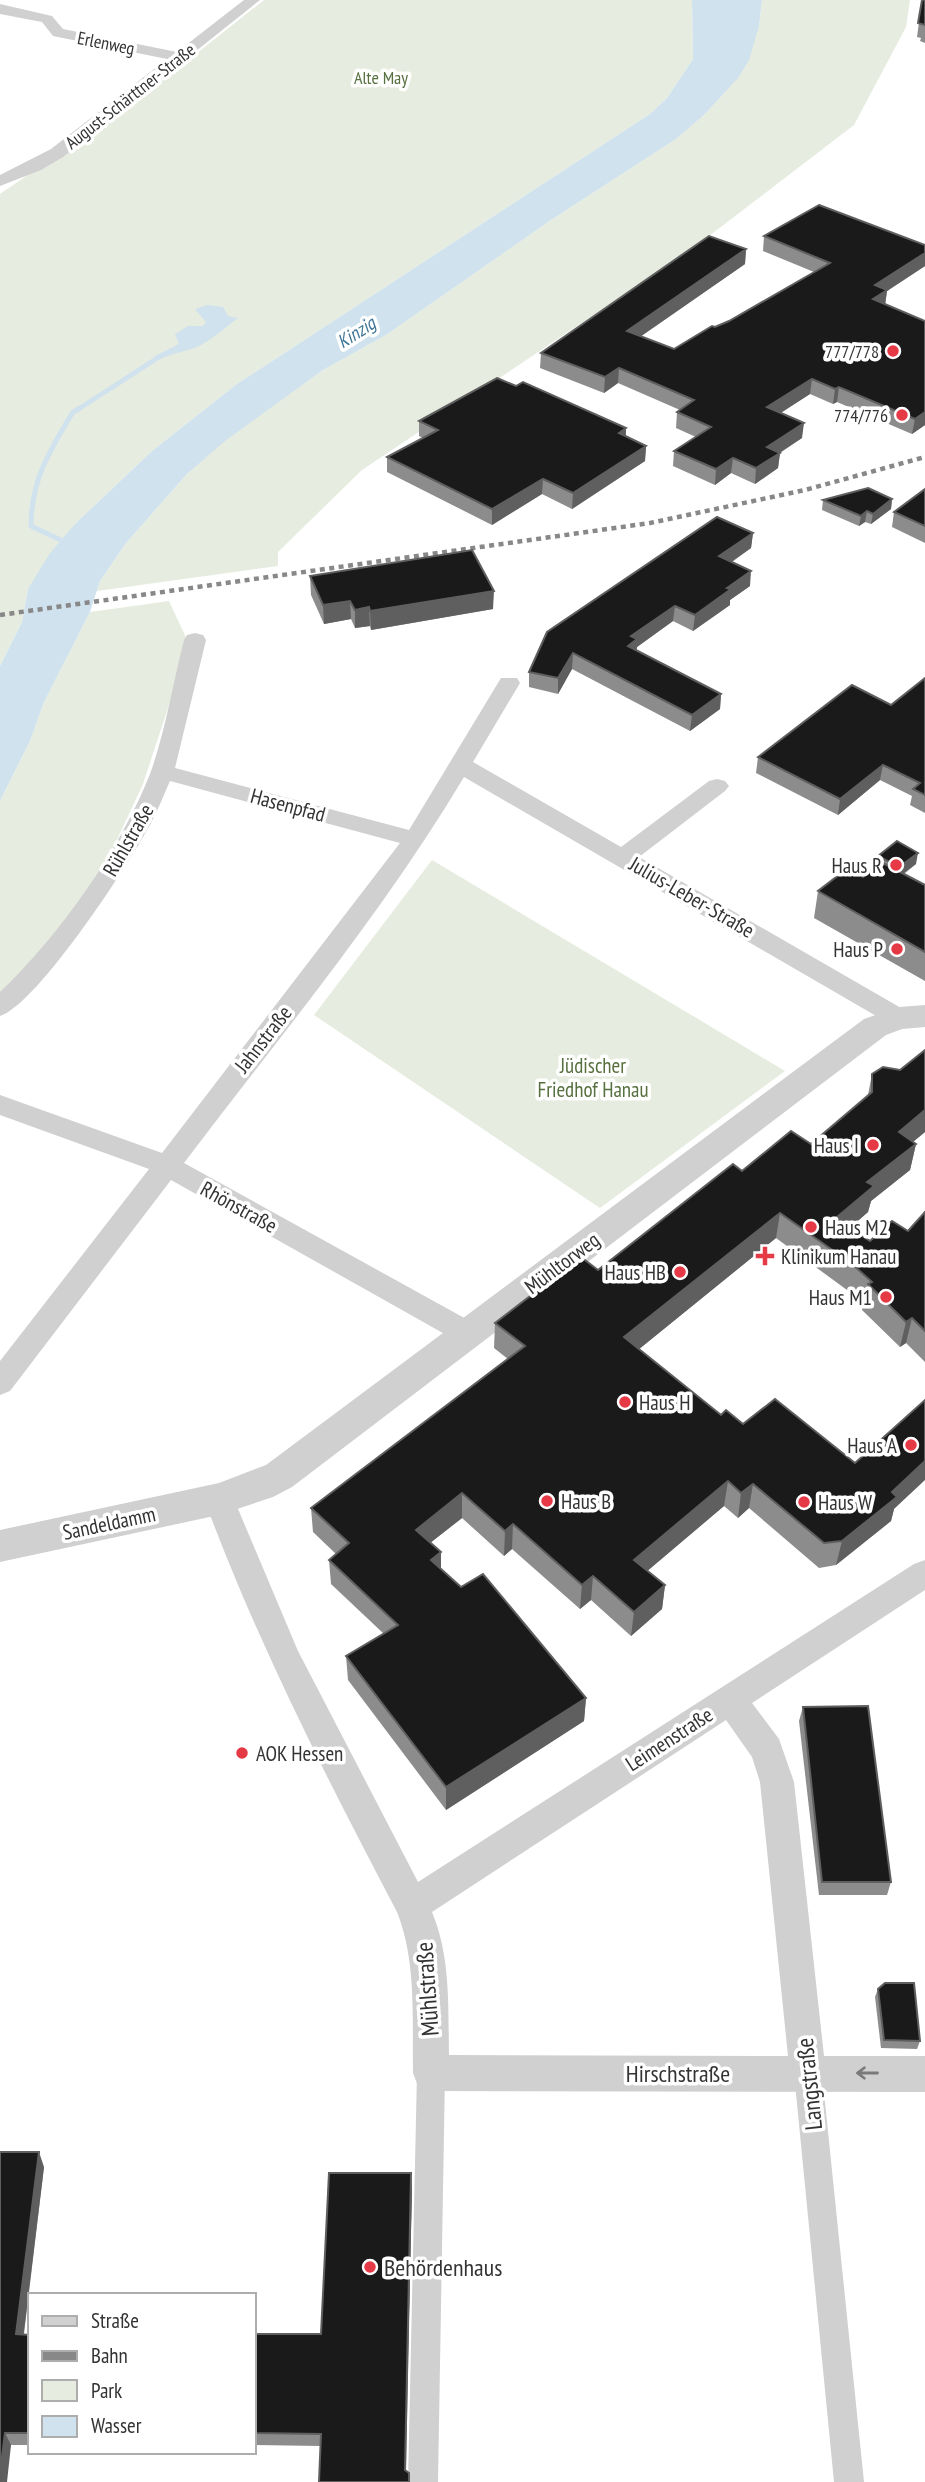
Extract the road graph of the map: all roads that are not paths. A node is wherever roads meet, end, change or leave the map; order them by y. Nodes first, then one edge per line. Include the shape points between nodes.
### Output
1 (253, 0) edge
2 (0, 9) edge
3 (179, 57) junction
4 (0, 181) edge
5 (195, 640) dead end
6 (509, 683) dead end
7 (461, 765) junction
8 (162, 772) junction
9 (717, 786) dead end
10 (415, 839) junction
11 (623, 856) junction
12 (0, 1007) edge
13 (912, 1017) edge
14 (0, 1105) edge
15 (166, 1166) junction
16 (467, 1334) junction
17 (0, 1383) edge
18 (219, 1499) junction
19 (0, 1546) edge
20 (925, 1573) edge
21 (730, 1700) junction
22 (412, 1905) junction
23 (432, 2073) junction
24 (808, 2073) junction
25 (925, 2074) edge
26 (423, 2482) edge
27 (849, 2482) edge

1 - 3 street, August-Schärttner-Straße
2 - 3 street, Erlenweg via 47,19 58,33
3 - 4 street, August-Schärttner-Straße via 57,153
5 - 8 street, Rühlstraße
6 - 7 street, Jahnstraße
7 - 10 street, Jahnstraße
7 - 11 street, Julius-Leber-Straße
8 - 10 street, Hasenpfad
8 - 12 street, Rühlstraße via 140,822 98,892 49,956
9 - 11 street
10 - 15 street, Jahnstraße
11 - 13 street, Julius-Leber-Straße
13 - 16 street, Mühltorweg via 875,1027
14 - 15 street, Rhönstraße
15 - 16 street, Rhönstraße
15 - 17 street, Jahnstraße
16 - 18 street, Mühltorweg via 287,1471
18 - 19 street, Sandeldamm
18 - 22 street, Mühlstraße via 299,1691
20 - 21 street, Leimenstraße
21 - 22 street, Leimenstraße
21 - 24 street, Langstraße via 767,1750 777,1782
22 - 23 street, Mühlstraße via 429,1963
23 - 24 street, Hirschstraße
23 - 26 street, Mühlstraße
25 -> 24 street, Hirschstraße
24 - 27 street, Langstraße

